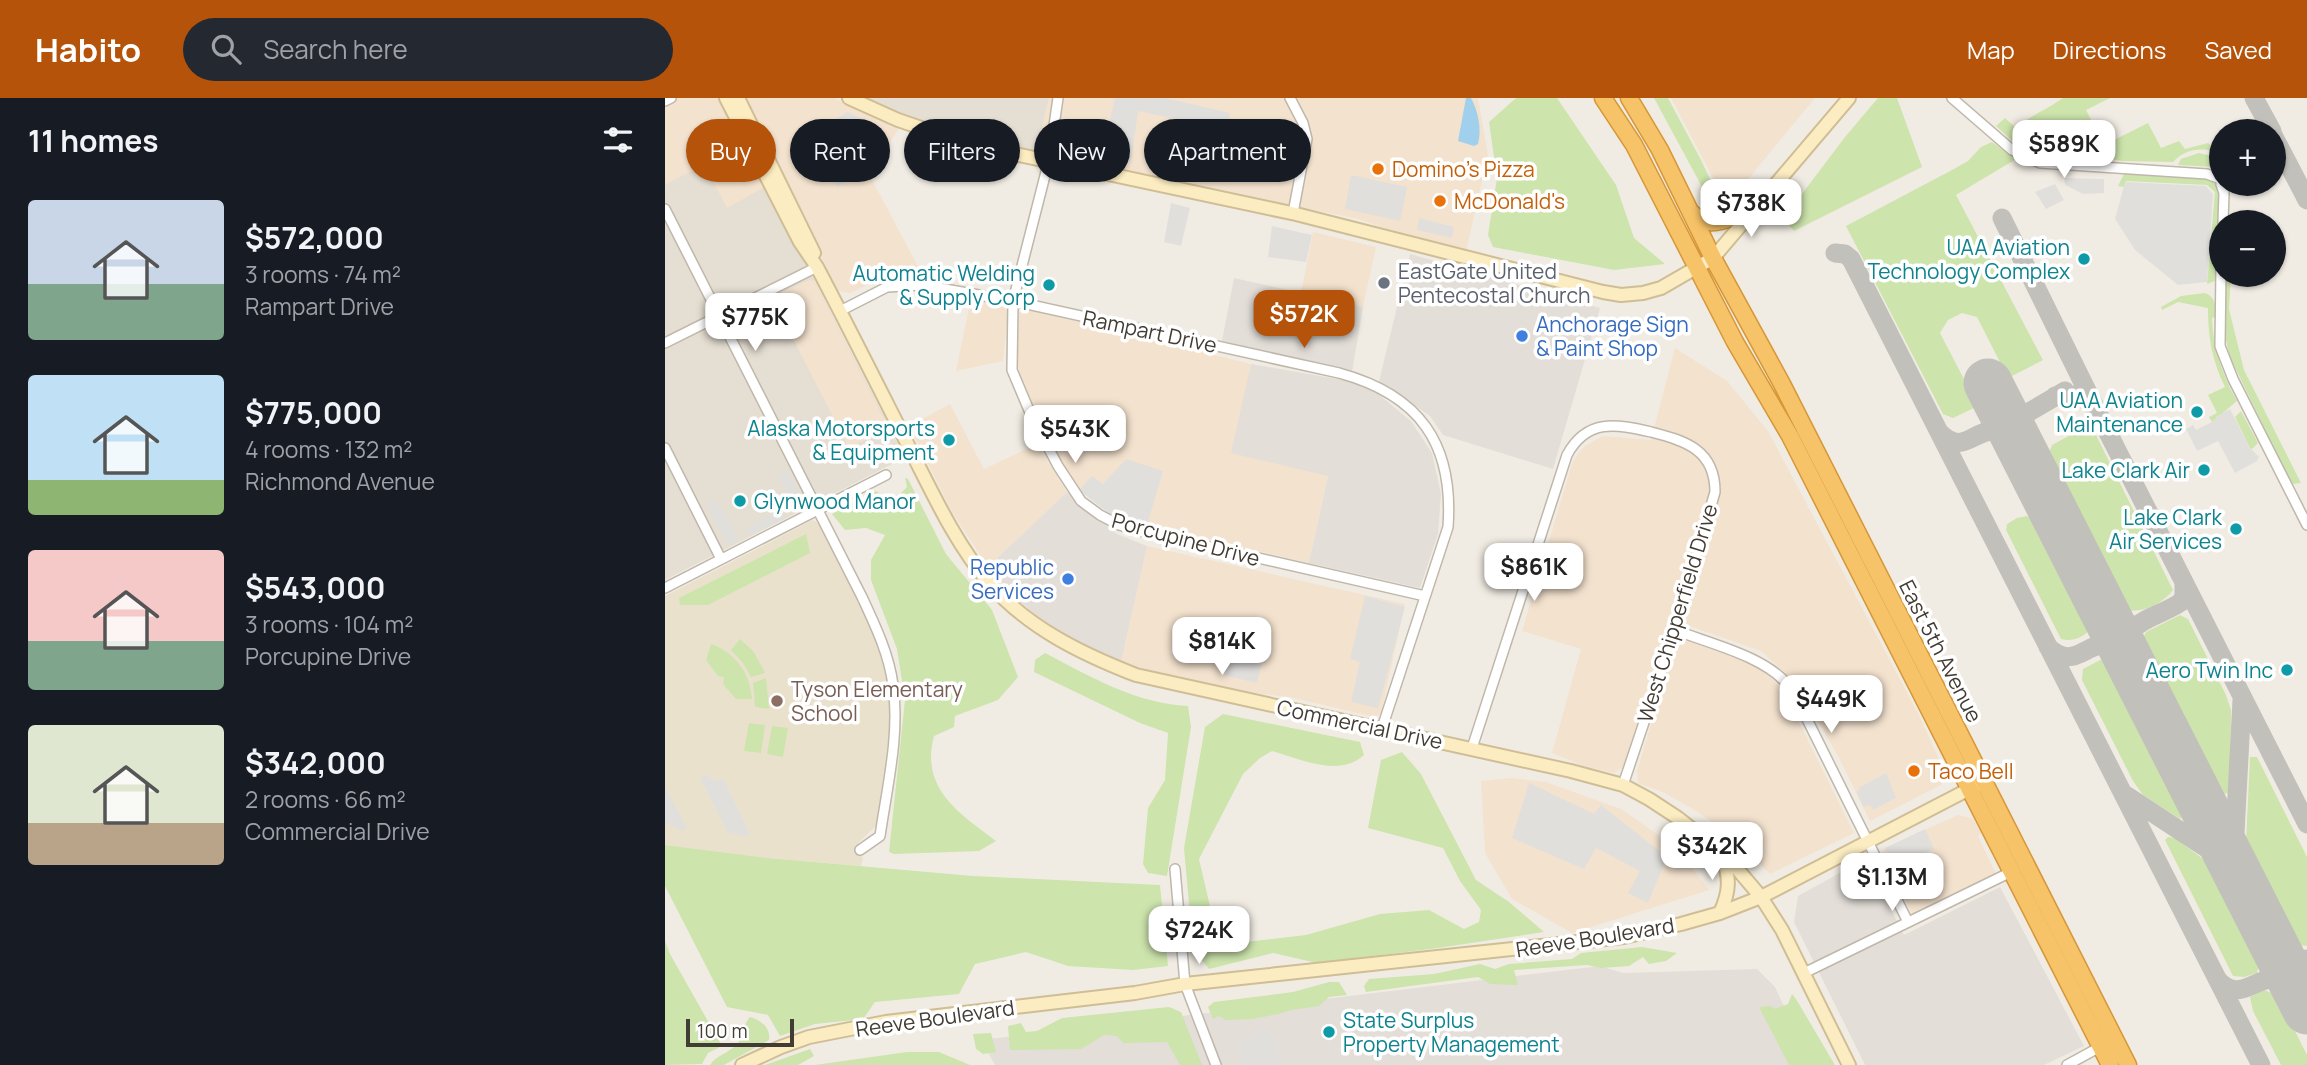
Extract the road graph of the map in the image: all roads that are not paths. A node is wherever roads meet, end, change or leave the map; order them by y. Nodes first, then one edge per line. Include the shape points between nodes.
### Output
1 (671, 98) edge
2 (726, 98) edge
3 (738, 98) edge
4 (849, 98) edge
5 (1058, 98) edge
6 (1290, 98) edge
7 (1603, 98) edge
8 (1629, 98) edge
9 (1849, 98) edge
10 (1952, 98) edge
11 (665, 101) edge
12 (1055, 119) edge
13 (1034, 157) edge
14 (2209, 175) edge
15 (1130, 178) edge
16 (1043, 182) edge
17 (1765, 199) junction
18 (665, 209) edge
19 (1689, 209) junction
20 (1293, 214) junction
21 (1713, 258) junction
22 (817, 267) junction
23 (1697, 269) junction
24 (2221, 287) edge
25 (1013, 301) junction
26 (840, 311) junction
27 (720, 316) junction
28 (665, 343) edge
29 (665, 448) edge
30 (886, 475) dead end
31 (817, 510) junction
32 (2307, 525) edge
33 (721, 559) junction
34 (665, 588) edge
35 (1425, 596) junction
36 (1675, 630) junction
37 (1383, 728) junction
38 (1472, 748) junction
39 (1623, 785) junction
40 (1976, 785) junction
41 (1868, 841) junction
42 (860, 850) dead end
43 (1722, 855) junction
44 (1175, 869) dead end
45 (2011, 872) junction
46 (1761, 897) junction
47 (1720, 913) junction
48 (1908, 922) junction
49 (1804, 973) junction
50 (1185, 984) junction
51 (2101, 1047) junction
52 (741, 1065) edge
53 (1216, 1065) edge
54 (1849, 1065) edge
55 (2067, 1065) edge
56 (2109, 1065) edge
57 (2128, 1065) edge

1 - 11 street
2 - 22 street, Commercial Drive
3 - 22 street, Commercial Drive via 805,231
4 - 13 street via 968,144
5 - 12 street, Porcupine Drive
6 - 20 street via 1307,139
7 - 23 highway, East 5th Avenue via 1634,145
8 - 19 highway, East 5th Avenue
9 - 17 street
10 - 14 street via 2001,142 2030,160
15 - 20 street
16 - 25 street, Porcupine Drive
17 - 19 highway via 1720,222 1704,222
17 - 21 street
18 - 27 street
19 - 21 highway, East 5th Avenue
20 - 23 street via 1621,295 1661,288
21 - 23 street
21 - 40 highway, East 5th Avenue via 1782,384
22 - 26 street, Commercial Drive
22 - 27 street
23 - 40 highway, East 5th Avenue
24 - 32 street via 2220,346 2232,379
25 - 26 street, Rampart Drive via 903,285 887,287
25 - 35 street, Porcupine Drive via 1012,370 1059,467 1081,501 1100,516 1140,531
25 - 35 street, Rampart Drive via 1339,373 1395,396 1425,424 1449,487 1448,527
26 - 37 street, Commercial Drive via 949,525 990,584 1051,636 1136,675
27 - 28 street
27 - 31 street
29 - 33 street
30 - 31 street
31 - 33 street
31 - 42 street via 877,629 893,684 893,749 880,836
33 - 34 street
35 - 37 street, Rampart Drive
36 - 38 street, West Chipperfield Drive via 1715,492 1709,465 1682,440 1615,425 1591,430 1571,447 1556,483
36 - 39 street, West Chipperfield Drive
36 - 41 street via 1748,658 1786,683
37 - 38 street, Commercial Drive
38 - 39 street, Commercial Drive
39 - 43 street, Commercial Drive via 1678,818
40 - 41 street, Reeve Boulevard
40 - 45 highway, East 5th Avenue
40 - 57 highway, East 5th Avenue
41 - 46 street, Reeve Boulevard
41 - 48 street
43 - 46 street, Commercial Drive
43 - 47 street via 1729,881
44 - 50 street
45 - 48 street
45 - 51 highway, East 5th Avenue
46 - 47 street, Reeve Boulevard
46 - 49 street, Commercial Drive
47 - 50 street, Reeve Boulevard via 1623,937
48 - 49 street
49 - 54 street, Commercial Drive
50 - 52 street, Reeve Boulevard via 886,1022 809,1037
50 - 53 street
51 - 55 street
51 - 56 highway, East 5th Avenue

